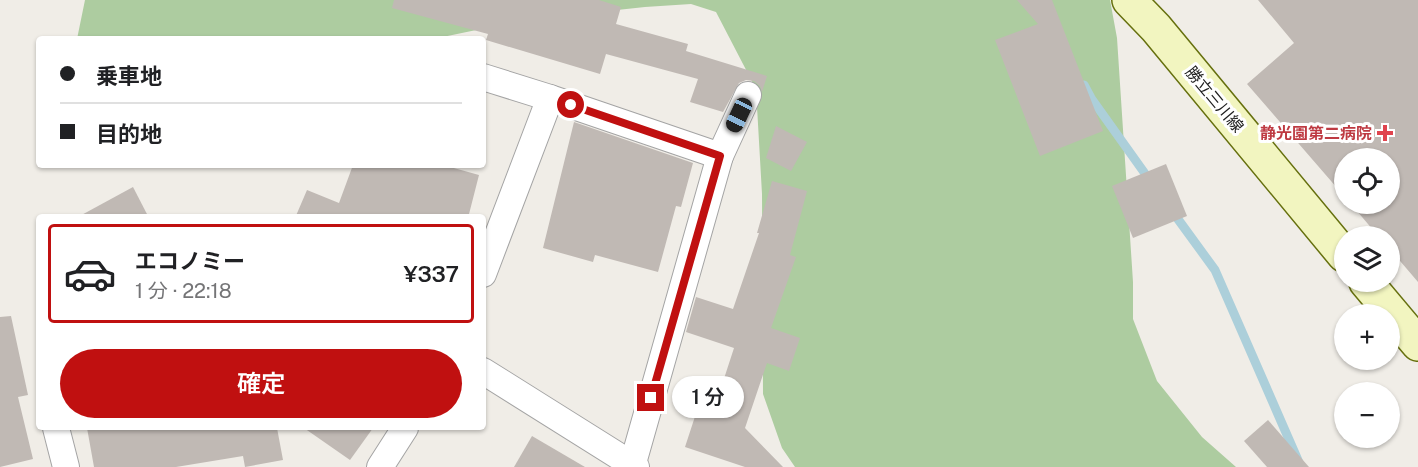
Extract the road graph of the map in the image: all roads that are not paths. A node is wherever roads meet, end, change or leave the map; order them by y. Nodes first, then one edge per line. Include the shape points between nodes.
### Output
1 (1129, 0) edge
2 (486, 78) edge
3 (748, 95) dead end
4 (550, 98) junction
5 (720, 156) junction
6 (1334, 243) edge
7 (486, 266) edge
8 (1374, 292) edge
9 (1418, 344) edge
10 (486, 373) edge
11 (57, 430) edge
12 (404, 430) edge
13 (634, 465) edge
14 (66, 467) edge
15 (380, 467) edge

1 - 6 main road, 勝立三川線
2 - 4 street
3 - 5 street
4 - 5 street
4 - 7 street
5 - 13 street
8 - 9 main road
10 - 13 street
11 - 14 street
12 - 15 street

